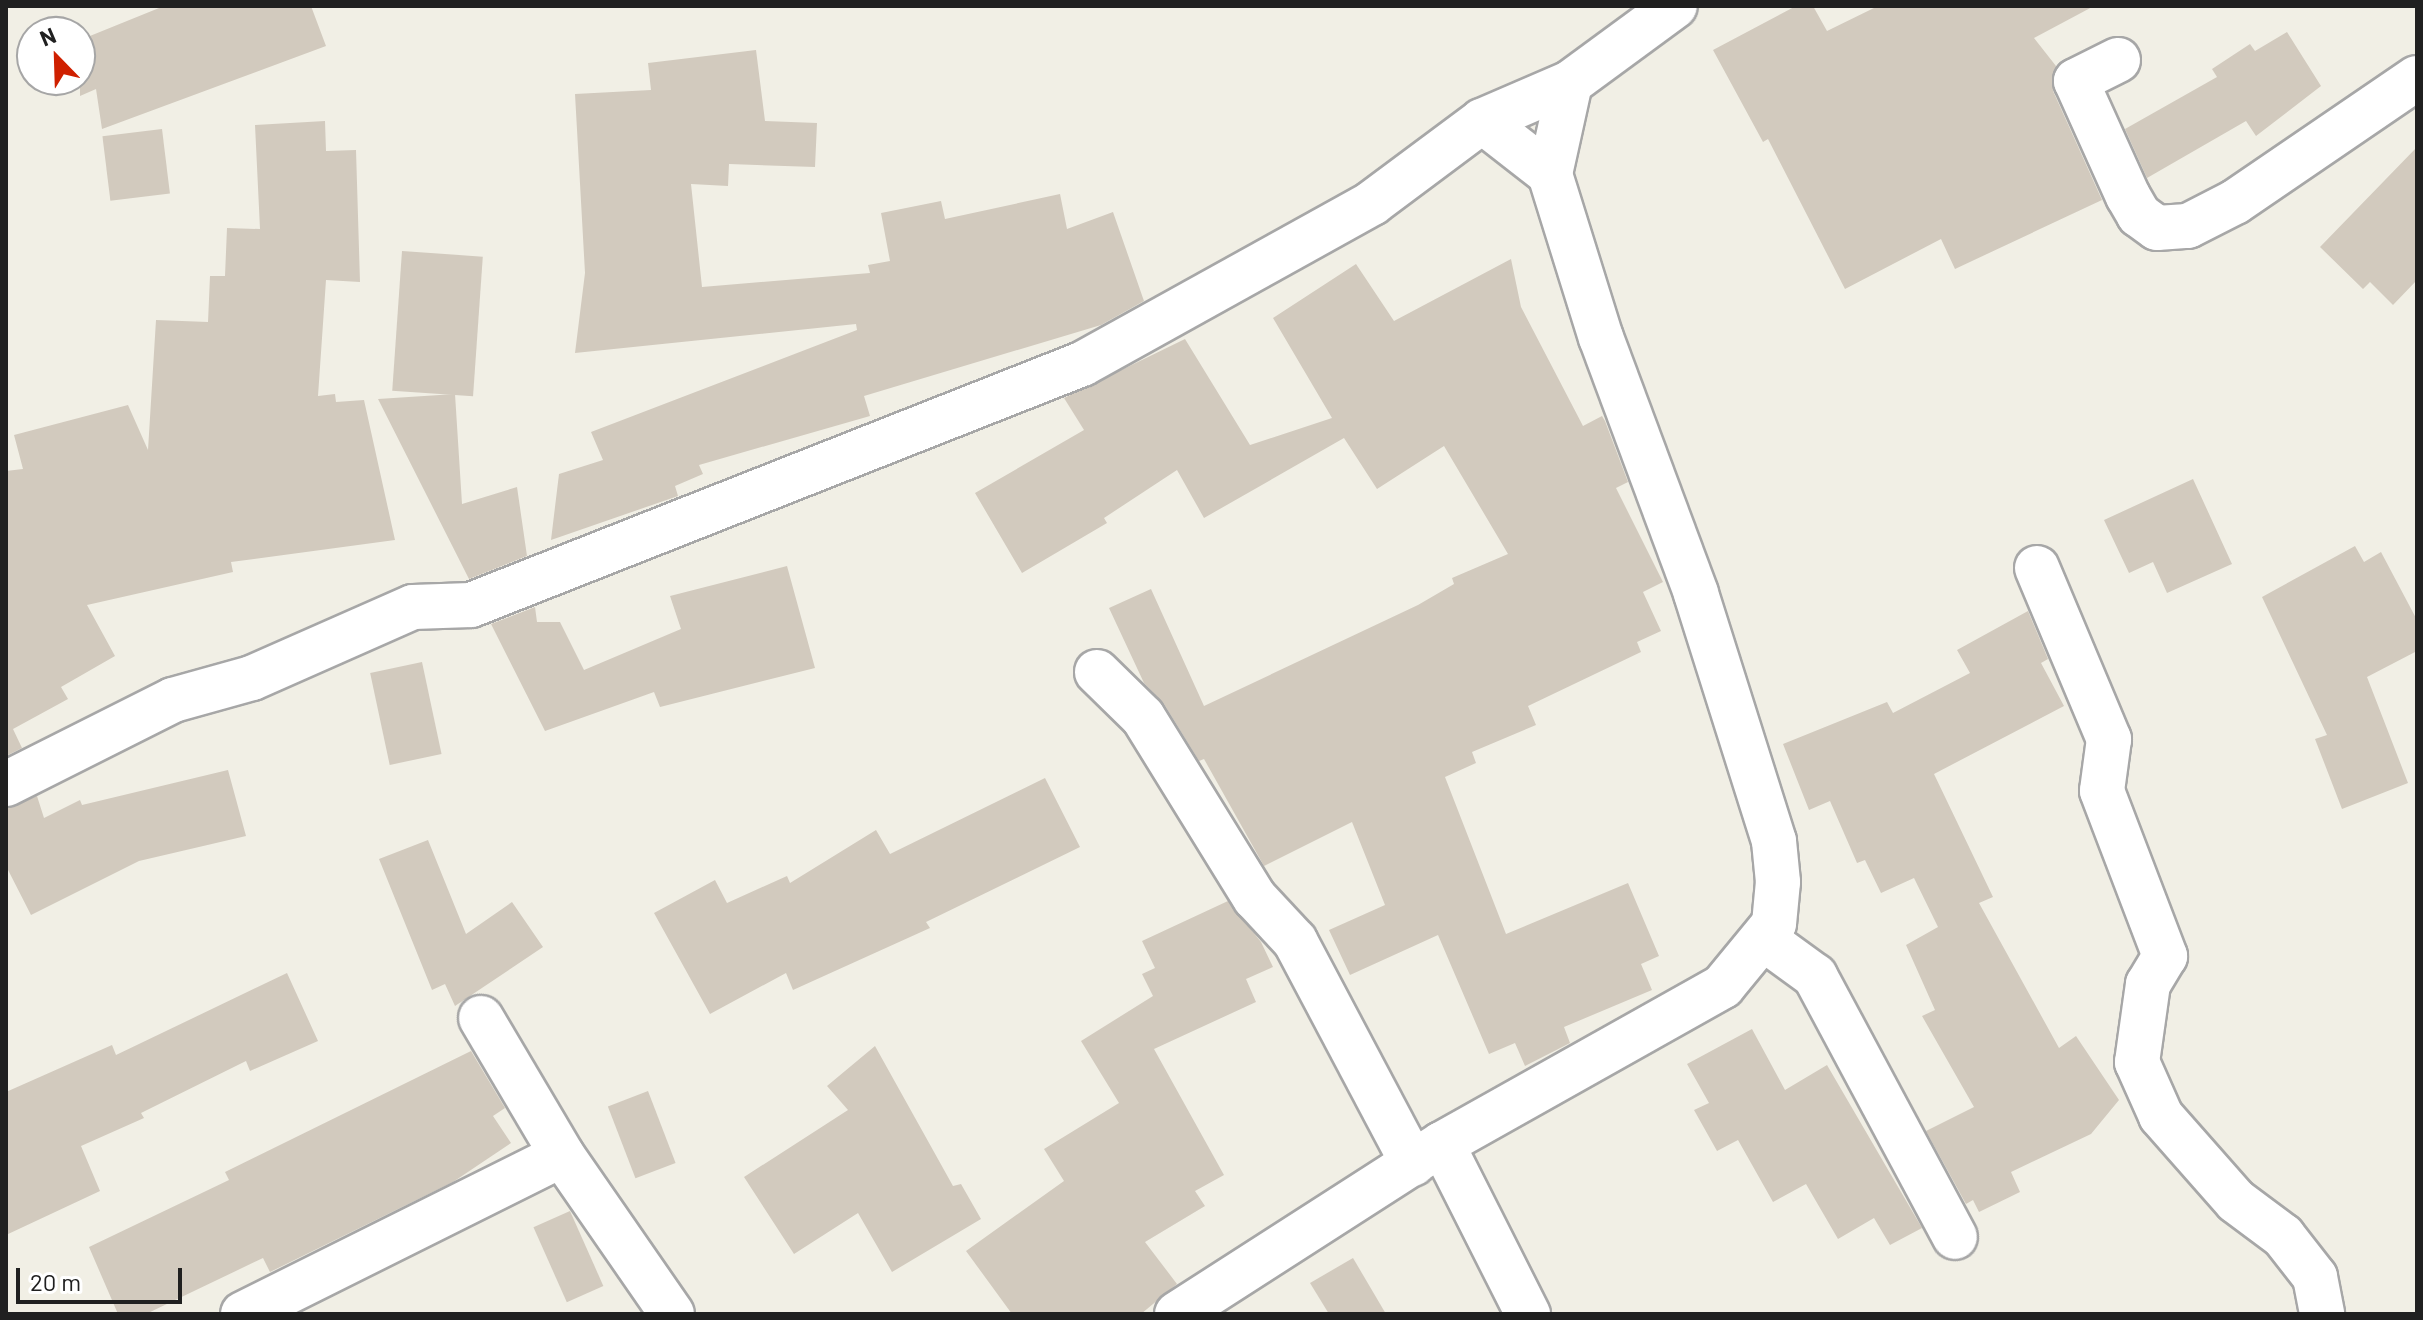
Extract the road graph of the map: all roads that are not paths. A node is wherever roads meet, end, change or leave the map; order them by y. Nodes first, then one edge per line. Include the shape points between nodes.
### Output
1 (1675, 6) edge
2 (2118, 60) dead end
3 (2417, 78) edge
4 (1570, 83) junction
5 (1482, 121) junction
6 (1550, 174) junction
7 (2037, 568) dead end
8 (1097, 672) dead end
9 (6, 784) edge
10 (1764, 939) junction
11 (481, 1018) dead end
12 (1428, 1154) junction
13 (562, 1155) junction
14 (1955, 1237) dead end
15 (243, 1314) edge
16 (672, 1314) edge
17 (1177, 1314) edge
18 (1528, 1314) edge
19 (2322, 1314) edge

1 - 4 street
2 - 3 street via 2076,81 2128,196 2139,215 2157,228 2188,226 2235,202
4 - 5 street
4 - 6 street
5 - 6 street
5 - 9 street via 1372,203 1082,364 471,605 413,607 252,678 173,700
6 - 10 street via 1601,338 1696,593 1774,841 1774,924
7 - 19 street via 2109,739 2102,791 2165,956 2148,984 2137,1062 2161,1116 2236,1201 2283,1236 2315,1277
8 - 12 street via 1143,717 1255,898 1295,941
10 - 12 street via 1723,986
10 - 14 street via 1815,976
11 - 13 street
12 - 17 street
12 - 18 street
13 - 15 street
13 - 16 street

